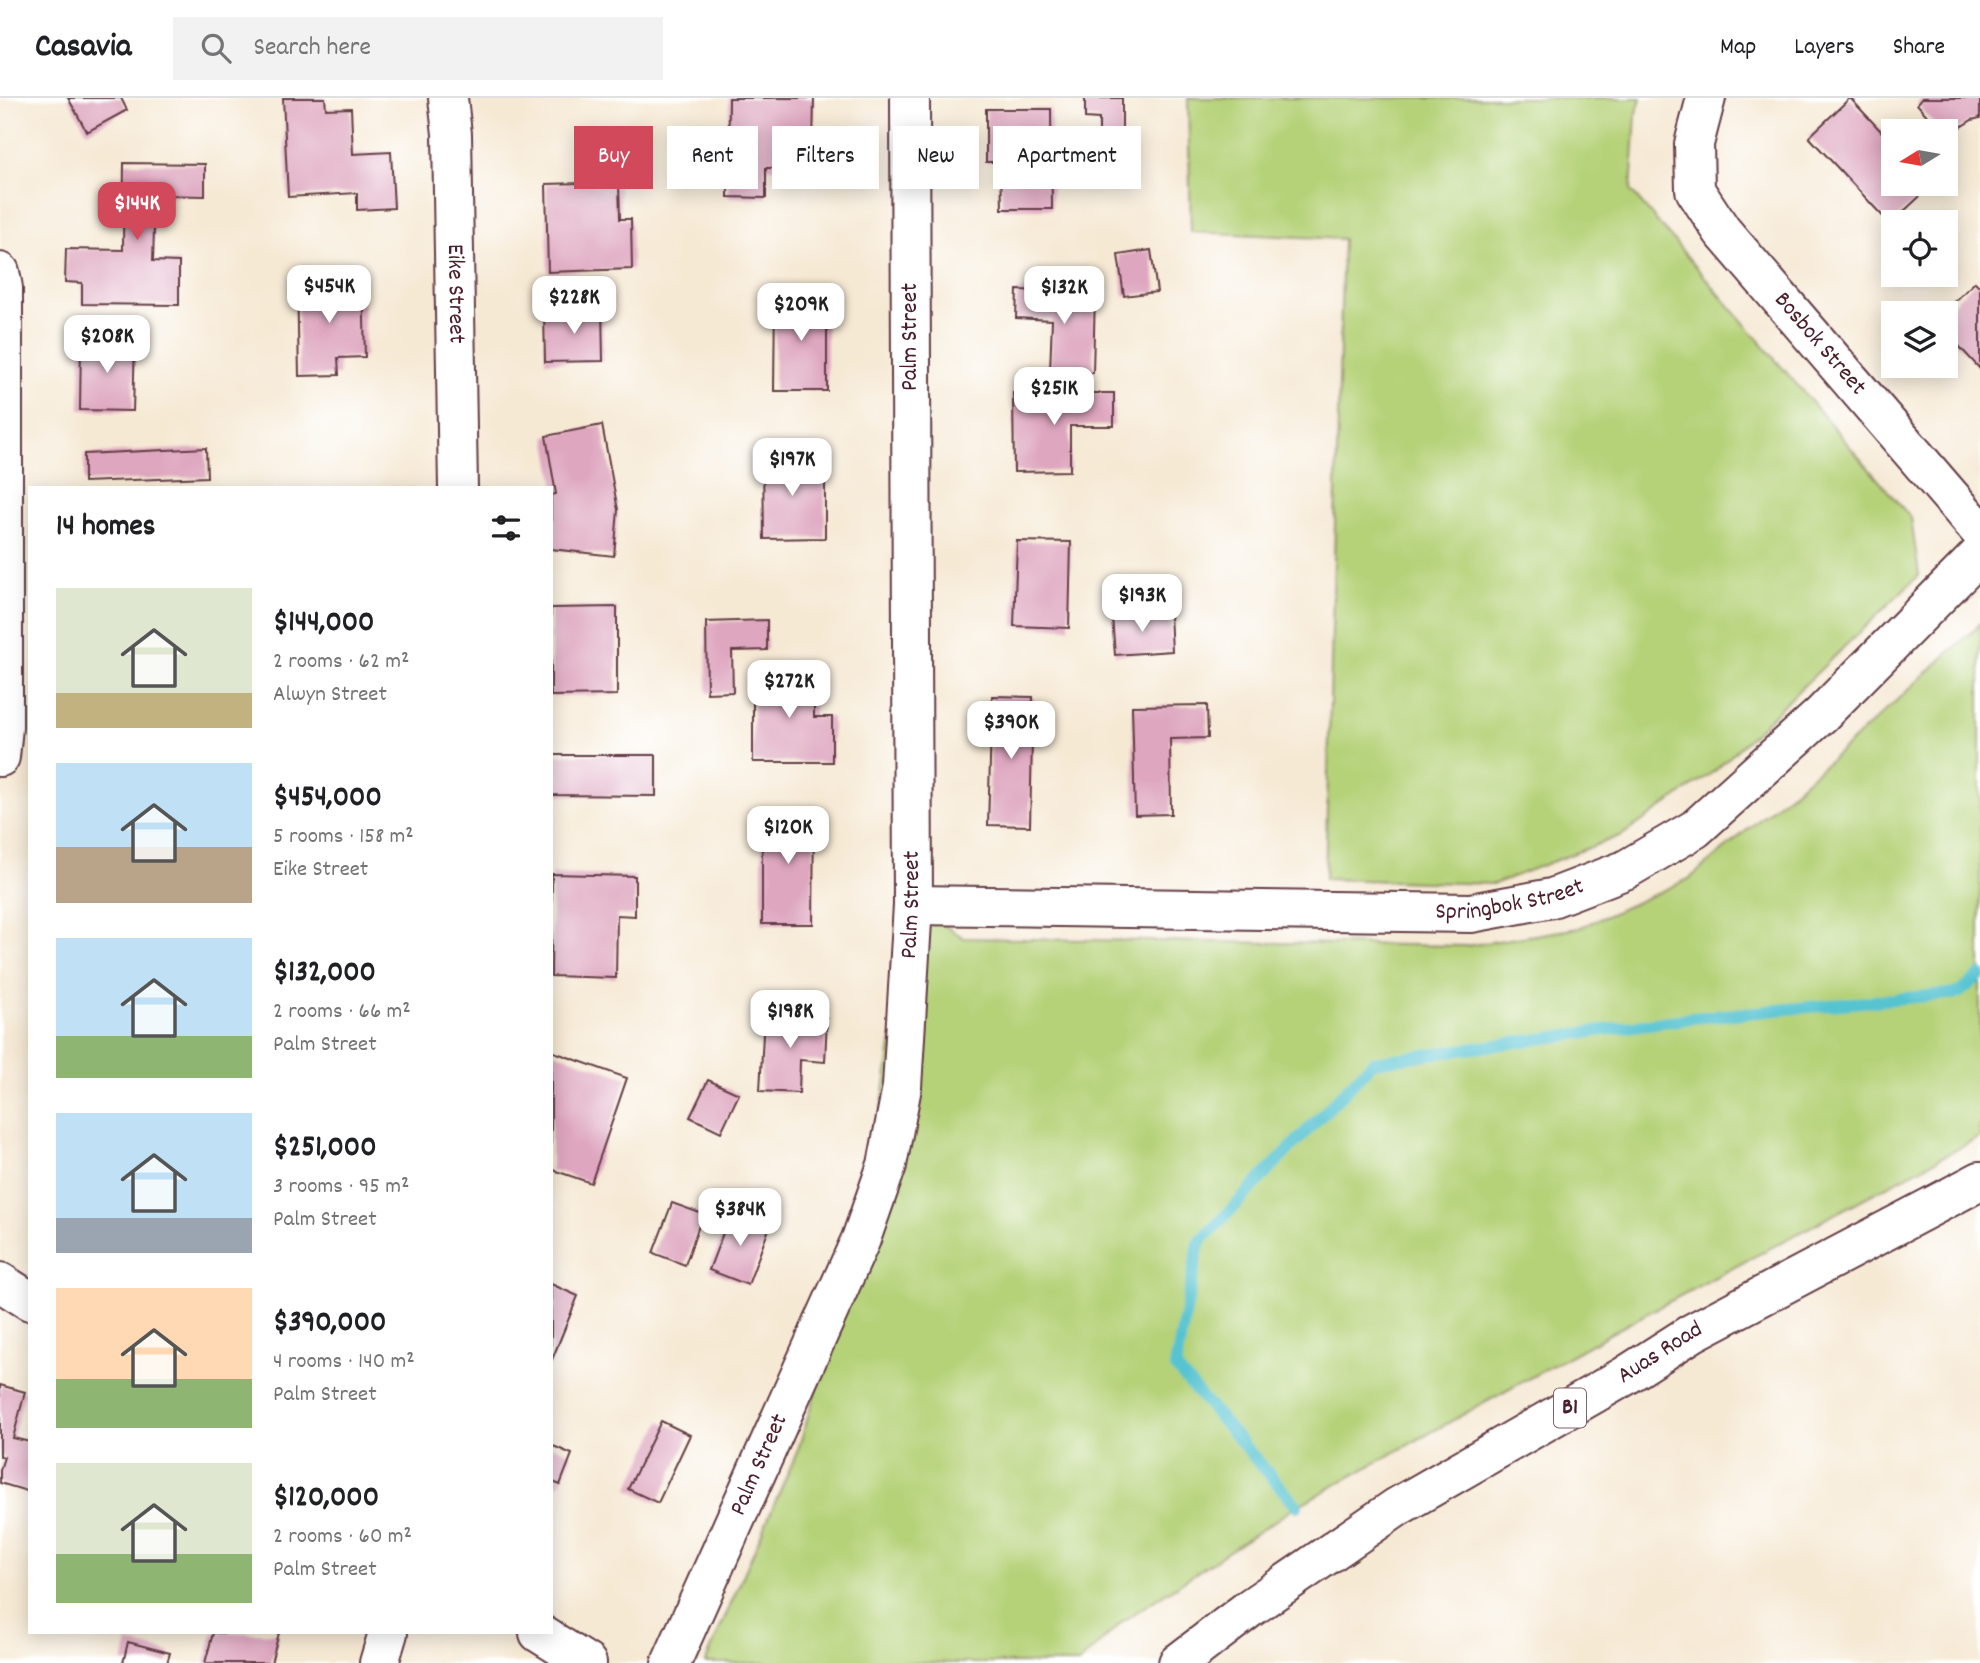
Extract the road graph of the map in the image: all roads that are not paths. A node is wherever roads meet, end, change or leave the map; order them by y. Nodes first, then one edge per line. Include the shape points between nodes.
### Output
1 (448, 98) edge
2 (911, 98) edge
3 (1706, 98) edge
4 (0, 272) edge
5 (458, 486) edge
6 (1980, 531) edge
7 (1980, 554) edge
8 (0, 757) edge
9 (913, 905) junction
10 (1980, 1181) edge
11 (0, 1282) edge
12 (28, 1300) edge
13 (388, 1634) edge
14 (541, 1634) edge
15 (379, 1663) edge
16 (587, 1663) edge
17 (671, 1663) edge
18 (1178, 1663) edge

1 - 5 street, Eike Street
2 - 9 street, Palm Street
3 - 6 street, Bosbok Street via 1694,144 1695,190 1722,231
4 - 8 street via 4,727
7 - 9 street, Springbok Street via 1821,715 1695,829 1625,870 1552,898 1471,913
9 - 17 street, Palm Street via 902,1087 887,1165 861,1239
10 - 18 street, Auas Road / B1 via 1692,1333 1397,1507
11 - 12 street
13 - 15 street
14 - 16 street

